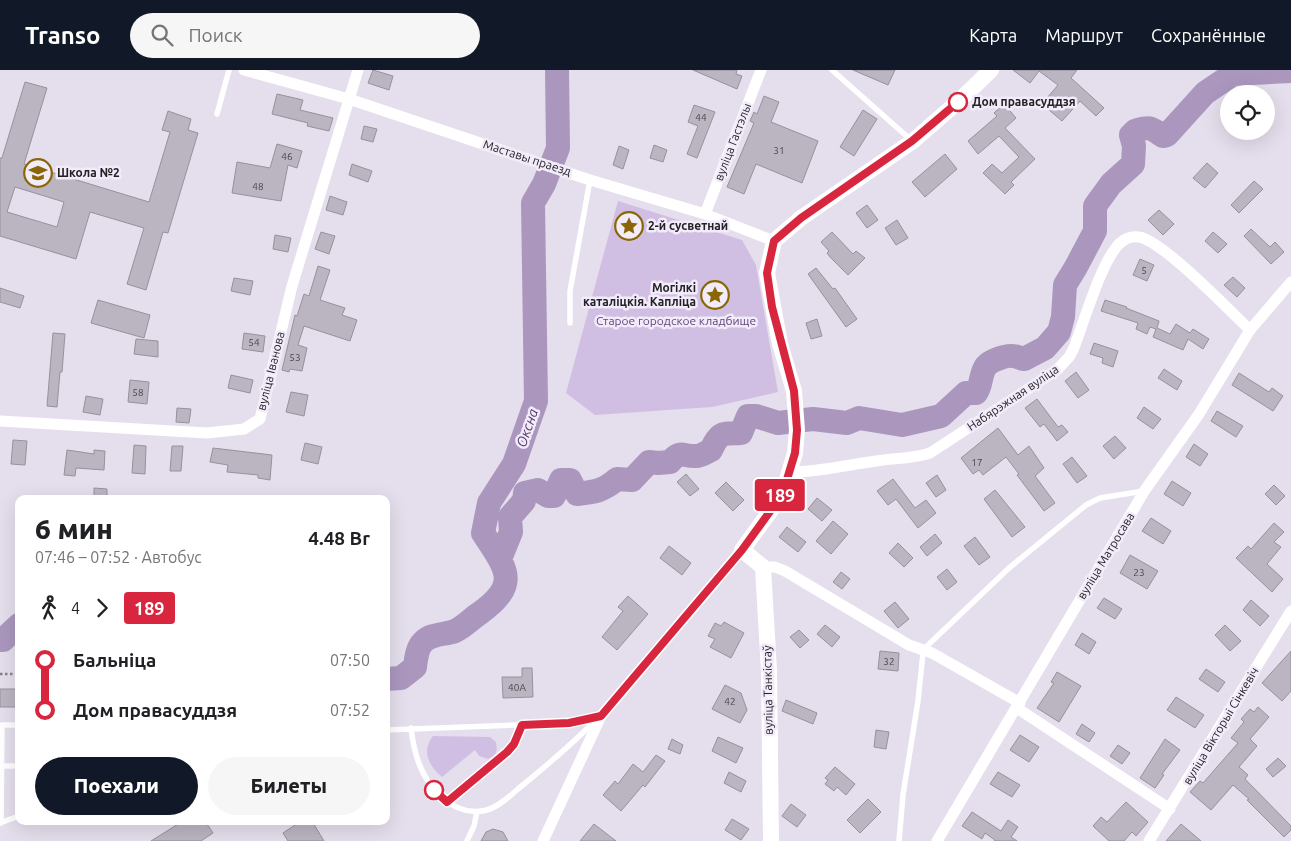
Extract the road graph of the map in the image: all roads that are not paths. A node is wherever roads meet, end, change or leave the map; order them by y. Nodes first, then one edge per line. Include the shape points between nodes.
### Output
1 (228, 70) edge
2 (244, 70) edge
3 (358, 70) edge
4 (760, 70) edge
5 (832, 70) edge
6 (991, 70) edge
7 (349, 99) junction
8 (218, 114) dead end
9 (912, 141) junction
10 (590, 180) junction
11 (705, 214) junction
12 (774, 241) junction
13 (1291, 282) edge
14 (570, 323) dead end
15 (1250, 330) junction
16 (0, 421) edge
17 (790, 472) junction
18 (1145, 490) junction
19 (742, 550) junction
20 (764, 567) junction
21 (1291, 611) edge
22 (924, 650) junction
23 (1018, 705) junction
24 (601, 716) junction
25 (15, 725) edge
26 (522, 725) junction
27 (411, 728) junction
28 (390, 730) edge
29 (1, 766) junction
30 (15, 766) edge
31 (447, 802) junction
32 (1170, 809) junction
33 (477, 812) junction
34 (15, 818) edge
35 (1, 823) edge
36 (467, 841) edge
37 (543, 841) edge
38 (770, 841) edge
39 (899, 841) edge
40 (937, 841) edge
41 (1149, 841) edge

1 - 8 lane
2 - 7 street, Маставы праезд
3 - 7 street, вуліца Іванова
4 - 11 street, вуліца Гастэлы
5 - 9 lane
6 - 9 street
7 - 10 street, Маставы праезд
7 - 16 street, вуліца Іванова via 292,286 260,419 244,429 207,433
9 - 12 street via 801,218
10 - 11 street, Маставы праезд
10 - 14 lane via 570,291
11 - 12 street, Маставы праезд
12 - 17 street via 767,273 772,307 794,391 797,430
13 - 15 street, вуліца Матросава
15 - 17 street, Набярэжная вуліца via 1156,244 1138,237 1128,238 1111,255 1073,350 1057,370 930,453 917,458
15 - 18 street, вуліца Матросава via 1199,414
17 - 19 street via 774,506
18 - 22 lane via 1100,498 1086,505 1009,568
18 - 23 street, вуліца Матросава
19 - 20 street
19 - 24 street
20 - 22 street via 786,571 909,645
20 - 38 street, вуліца Танкістаў
21 - 32 street, вуліца Вікторыі Сінкевіч
22 - 23 street
22 - 39 lane
23 - 32 street
23 - 40 street, вуліца Матросава
24 - 26 lane via 569,723
24 - 33 lane via 558,757 500,804
24 - 37 street
25 - 29 lane via 2,725
26 - 27 lane
26 - 31 lane via 507,752
27 - 28 lane
27 - 31 lane via 423,774
29 - 30 lane
29 - 35 lane
31 - 33 lane via 454,807
32 - 41 street, вуліца Вікторыі Сінкевіч
33 - 36 lane
34 - 35 lane

